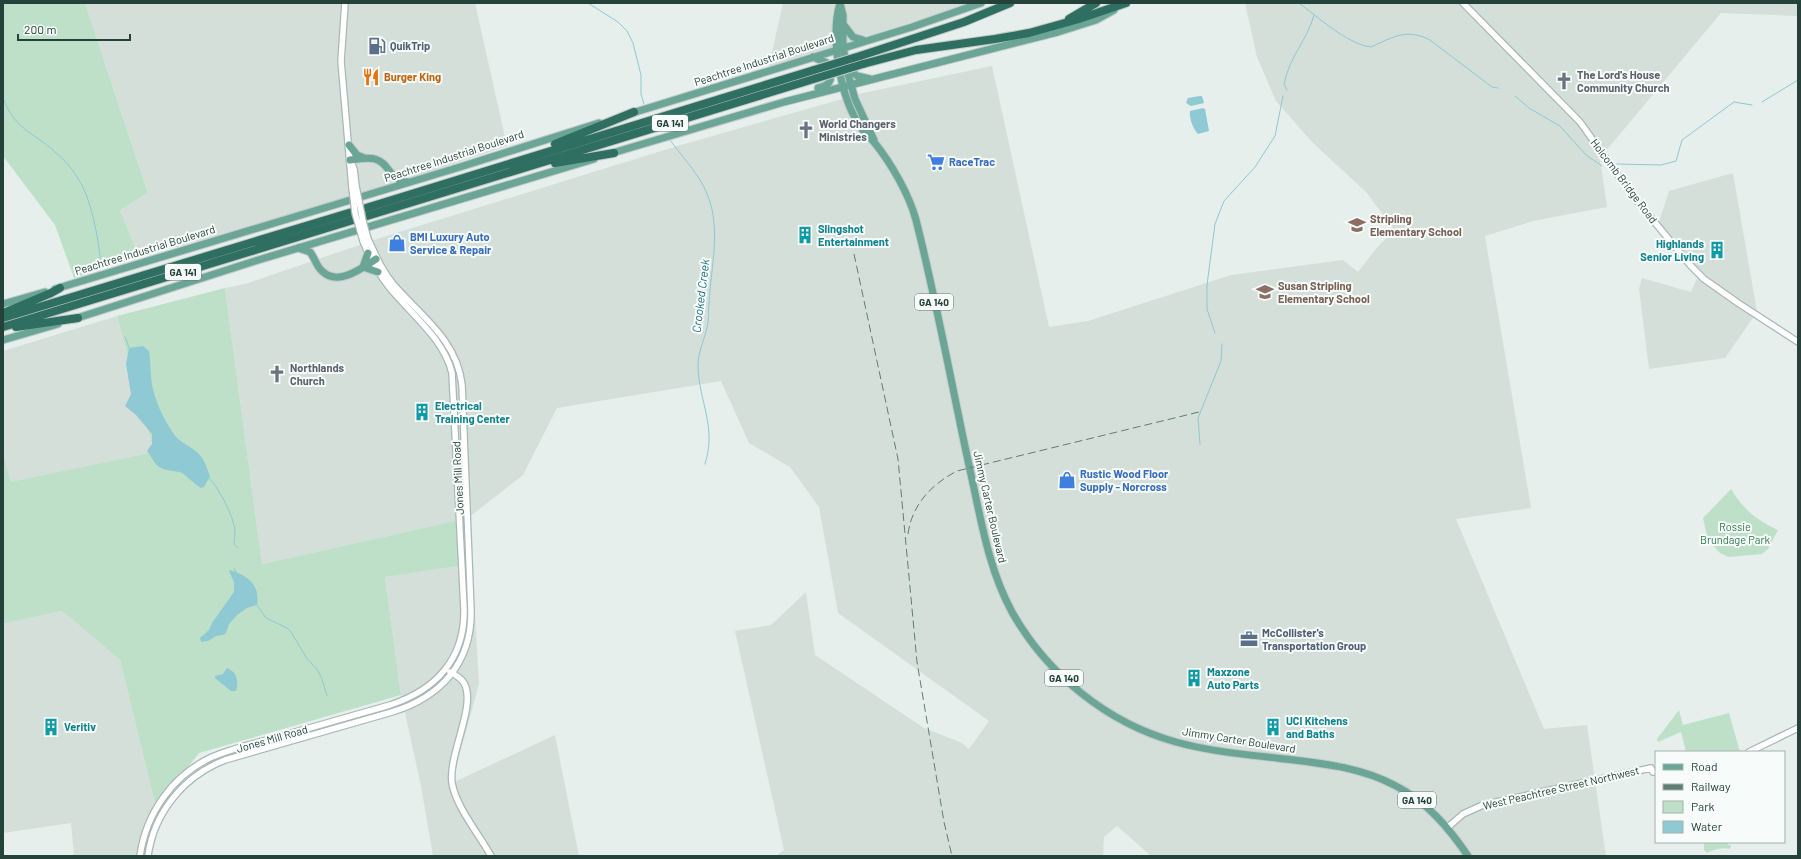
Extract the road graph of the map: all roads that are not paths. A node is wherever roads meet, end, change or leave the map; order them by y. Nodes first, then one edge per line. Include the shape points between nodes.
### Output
1 (345, 3) edge
2 (840, 3) edge
3 (981, 3) edge
4 (1004, 3) edge
5 (1010, 3) edge
6 (1096, 3) edge
7 (1126, 3) edge
8 (1463, 3) edge
9 (992, 11) junction
10 (842, 23) junction
11 (1062, 23) junction
12 (912, 27) junction
13 (866, 40) junction
14 (823, 53) junction
15 (813, 57) junction
16 (843, 60) junction
17 (872, 79) junction
18 (846, 89) junction
19 (830, 90) junction
20 (784, 102) junction
21 (634, 112) junction
22 (869, 127) junction
23 (874, 142) junction
24 (349, 145) junction
25 (614, 153) junction
26 (364, 158) junction
27 (350, 160) junction
28 (504, 165) junction
29 (522, 169) junction
30 (390, 173) junction
31 (410, 182) junction
32 (386, 189) junction
33 (364, 213) junction
34 (321, 241) junction
35 (367, 242) junction
36 (298, 248) junction
37 (368, 253) junction
38 (315, 259) junction
39 (374, 261) junction
40 (363, 267) junction
41 (378, 272) junction
42 (60, 288) junction
43 (401, 292) junction
44 (3, 304) edge
45 (3, 313) edge
46 (3, 318) edge
47 (78, 318) junction
48 (3, 328) edge
49 (443, 336) junction
50 (3, 340) edge
51 (436, 341) junction
52 (1798, 342) edge
53 (446, 669) junction
54 (452, 673) junction
55 (1798, 728) edge
56 (1750, 751) edge
57 (1655, 772) edge
58 (1447, 828) junction
59 (140, 856) edge
60 (148, 856) edge
61 (491, 856) edge
62 (1468, 856) edge

1 - 24 street via 341,61
2 - 10 main road, Jimmy Carter Boulevard / GA 140
2 - 14 main road via 834,15 832,40
2 - 16 main road, Jimmy Carter Boulevard / GA 140 via 836,16
3 - 12 main road
4 - 9 highway, GA 141
5 - 9 highway, Peachtree Industrial Boulevard
6 - 11 highway, GA 141
7 - 11 highway via 1079,20
7 - 17 main road via 1096,20 1058,32
8 - 52 street, Holcomb Bridge Road via 1580,122 1633,196 1691,266 1704,279
9 - 28 highway, Peachtree Industrial Boulevard / GA 141, bridge via 860,56
10 - 13 main road via 853,37
10 - 16 main road, Jimmy Carter Boulevard / GA 140
11 - 29 highway, Peachtree Industrial Boulevard / GA 141, bridge via 1019,35 916,50 863,64
12 - 13 main road, Peachtree Industrial Boulevard
12 - 16 main road via 909,31 854,47
13 - 16 main road, Peachtree Industrial Boulevard
14 - 15 main road, Peachtree Industrial Boulevard
14 - 16 main road, Peachtree Industrial Boulevard
14 - 16 main road
15 - 20 main road via 826,63 830,83 788,96
15 - 21 main road, Peachtree Industrial Boulevard
16 - 17 main road via 853,74
16 - 18 main road, Jimmy Carter Boulevard / GA 140
16 - 19 main road via 838,82
17 - 18 main road
17 - 22 main road via 862,84 856,94
18 - 19 main road
18 - 19 main road via 843,94
18 - 22 main road, Jimmy Carter Boulevard / GA 140 via 857,103
18 - 23 main road, Jimmy Carter Boulevard / GA 140 via 862,130
19 - 20 main road
20 - 25 main road
21 - 28 highway
21 - 31 main road, Peachtree Industrial Boulevard
22 - 23 main road, Jimmy Carter Boulevard / GA 140
23 - 58 main road, Jimmy Carter Boulevard / GA 140 via 907,194 916,218 990,561 1012,611 1043,657 1068,682 1103,709 1149,733 1201,748 1317,762 1374,776 1405,791 1422,803
24 - 26 main road via 354,152
24 - 27 street
25 - 29 highway
25 - 34 main road
26 - 27 main road
26 - 30 main road via 377,160 385,165
27 - 35 street, bridge via 356,213
28 - 33 highway, Peachtree Industrial Boulevard / GA 141
29 - 33 highway, Peachtree Industrial Boulevard / GA 141
30 - 31 main road via 398,180
30 - 32 main road via 390,183
31 - 32 main road, Peachtree Industrial Boulevard
32 - 42 main road, Peachtree Industrial Boulevard
33 - 46 highway, Peachtree Industrial Boulevard / GA 141
33 - 48 highway, Peachtree Industrial Boulevard / GA 141
34 - 36 main road
34 - 38 main road via 316,248
35 - 37 street
35 - 39 street
35 - 43 street, Jones Mill Road
36 - 38 main road via 310,252
36 - 47 main road
37 - 39 street
37 - 40 main road
38 - 40 main road via 322,272 333,277 344,277
39 - 40 main road
39 - 41 street, Jones Mill Road
39 - 43 street, Jones Mill Road
40 - 41 main road
41 - 51 street, Jones Mill Road
42 - 44 main road, Peachtree Industrial Boulevard
42 - 45 highway
43 - 49 street, Jones Mill Road
47 - 48 highway
47 - 50 main road
49 - 51 street via 438,337
49 - 54 street, Jones Mill Road via 454,355 462,385 471,610 468,642
51 - 53 street, Jones Mill Road via 449,362 454,384 464,609 460,640
53 - 54 street
53 - 59 street, Jones Mill Road via 428,687 402,701 227,752 200,764 180,779 160,803 147,829
54 - 60 street, Jones Mill Road via 433,693 408,707 235,757 209,767 183,786 168,805 155,828
54 - 61 street via 464,683 468,697 453,759 452,784
55 - 56 street
57 - 58 street, West Peachtree Street Northwest via 1651,768 1489,803 1465,813
58 - 62 main road, Jimmy Carter Boulevard / GA 140

